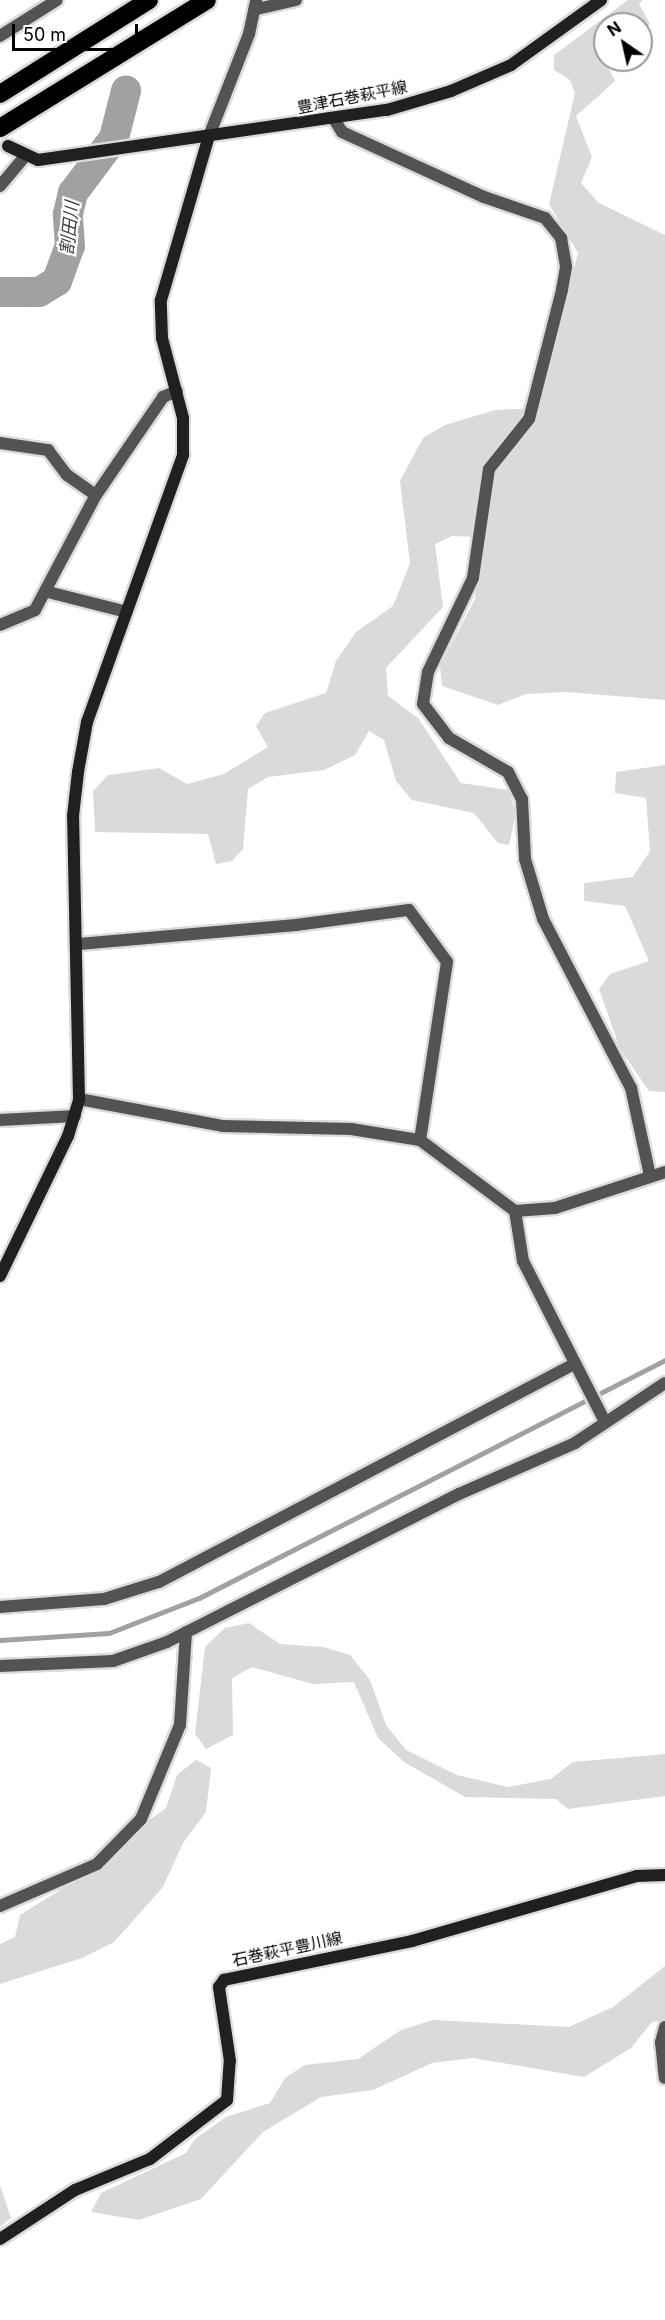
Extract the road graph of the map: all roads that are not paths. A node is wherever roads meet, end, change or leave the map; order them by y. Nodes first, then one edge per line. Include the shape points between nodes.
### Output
1 (57, 0) edge
2 (149, 0) edge
3 (207, 0) edge
4 (296, 0) edge
5 (601, 0) edge
6 (256, 4) edge
7 (0, 36) edge
8 (0, 94) edge
9 (334, 119) junction
10 (0, 128) edge
11 (209, 136) junction
12 (9, 146) dead end
13 (24, 157) junction
14 (0, 186) edge
15 (177, 391) junction
16 (0, 443) edge
17 (96, 495) junction
18 (48, 592) junction
19 (127, 612) junction
20 (0, 625) edge
21 (79, 944) junction
22 (80, 1099) junction
23 (75, 1116) junction
24 (0, 1120) edge
25 (420, 1140) junction
26 (665, 1172) edge
27 (650, 1176) junction
28 (515, 1211) junction
29 (0, 1276) edge
30 (577, 1368) junction
31 (665, 1383) edge
32 (603, 1418) dead end
33 (0, 1607) edge
34 (186, 1632) junction
35 (0, 1666) edge
36 (665, 1875) edge
37 (0, 1906) edge
38 (665, 2027) edge
39 (665, 2078) edge
40 (0, 2239) edge

1 - 7 street
2 - 8 highway
3 - 10 highway
4 - 6 street
5 - 9 main road, 豊津石巻萩平線 via 501,69 408,104
6 - 11 street
9 - 11 main road, 豊津石巻萩平線
9 - 27 street via 342,132 484,197 545,218 561,238 566,267 562,290 529,419 489,469 468,597 428,672 423,704 449,738 508,772 522,800 525,859 543,919 631,1088
11 - 13 main road, 豊津石巻萩平線 via 120,151
11 - 15 main road via 161,300 162,338
12 - 13 main road
13 - 14 street
15 - 17 street via 163,397
15 - 19 main road via 183,455
16 - 17 street via 48,450 66,475
17 - 18 street
18 - 19 street
18 - 20 street via 24,618
19 - 21 main road via 87,722 78,772 73,816
21 - 22 main road
21 - 25 street via 296,926 409,910 447,962
22 - 23 main road
22 - 25 street via 223,1126 351,1129
23 - 24 street
23 - 29 main road
25 - 28 street
26 - 27 street
27 - 28 street via 555,1208
28 - 30 street via 523,1261
30 - 32 street
30 - 33 street via 159,1582 104,1599
31 - 34 street via 575,1443 459,1494
34 - 35 street via 113,1661
34 - 37 street via 180,1725 141,1819 97,1864
36 - 40 main road, 石巻萩平豊川線 via 637,1876 412,1941 224,1980 219,1987 230,2061 227,2100 150,2158 75,2190
38 - 39 street via 661,2042

